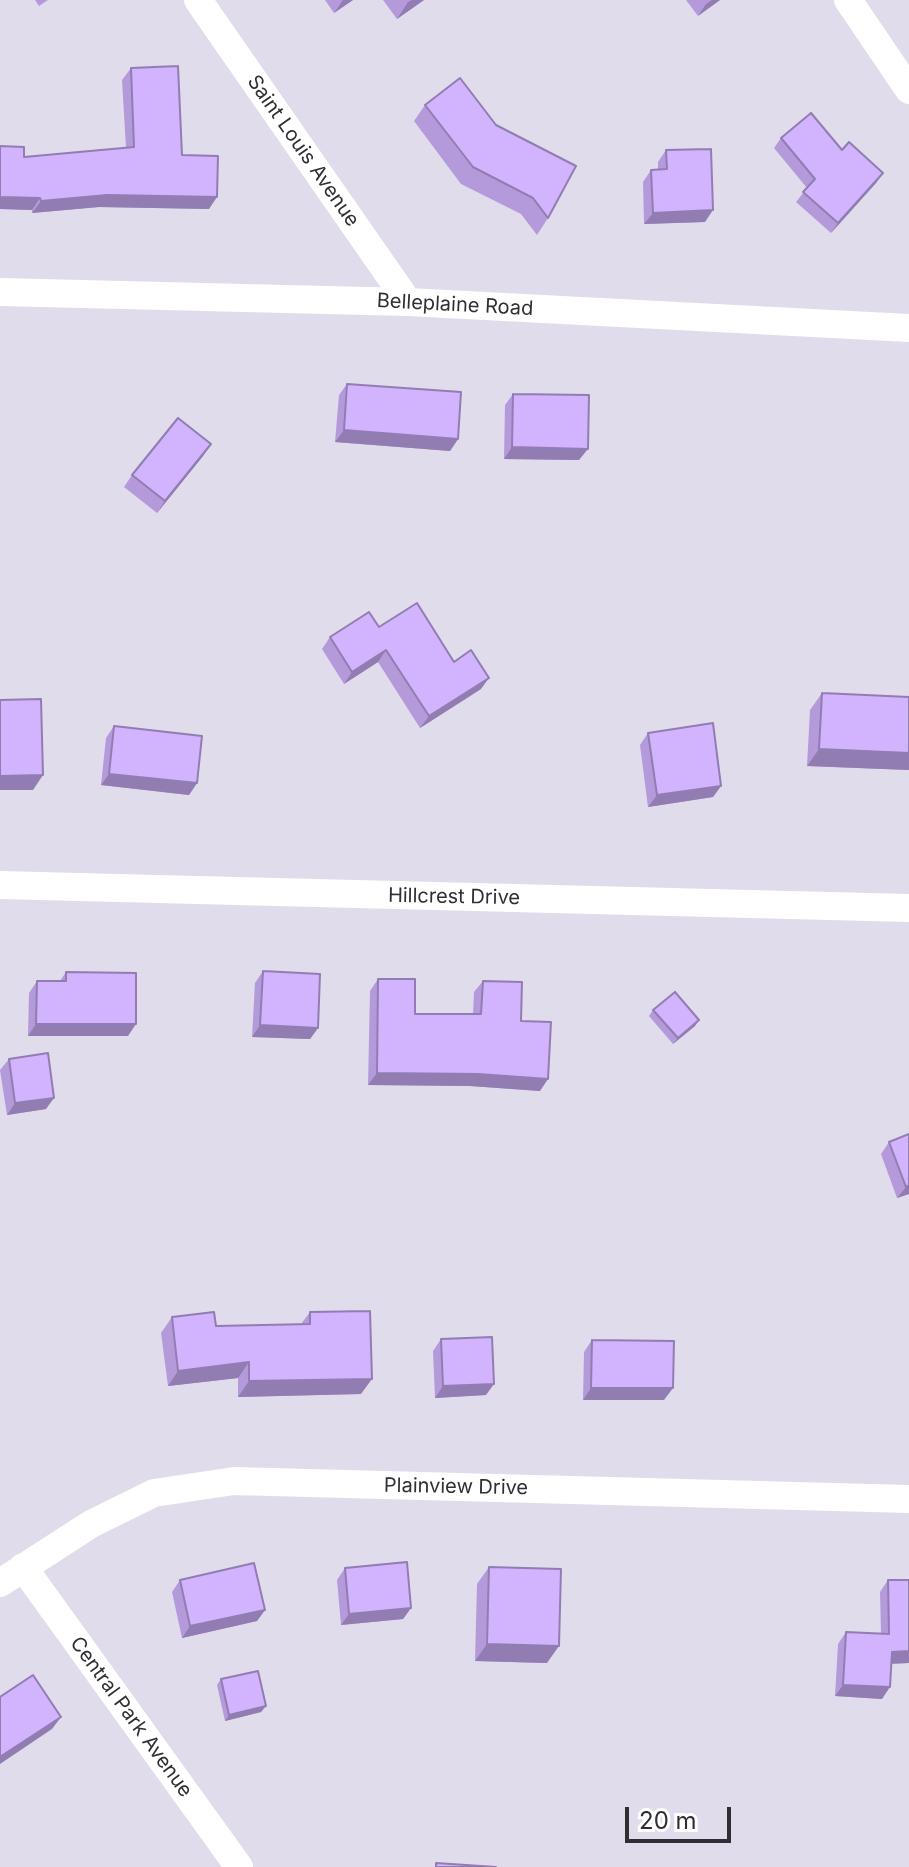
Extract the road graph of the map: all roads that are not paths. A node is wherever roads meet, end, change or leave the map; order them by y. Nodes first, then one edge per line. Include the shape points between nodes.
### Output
1 (198, 0) edge
2 (848, 0) edge
3 (909, 90) edge
4 (0, 292) edge
5 (408, 302) junction
6 (909, 328) edge
7 (0, 885) edge
8 (909, 908) edge
9 (909, 1499) edge
10 (11, 1575) edge
11 (239, 1867) edge

1 - 5 street, Saint Louis Avenue
2 - 3 street
4 - 5 street, Belleplaine Road
5 - 6 street, Belleplaine Road
7 - 8 street, Hillcrest Drive
9 - 10 street, Plainview Drive via 234,1481 154,1493 91,1524
10 - 11 street, Central Park Avenue

